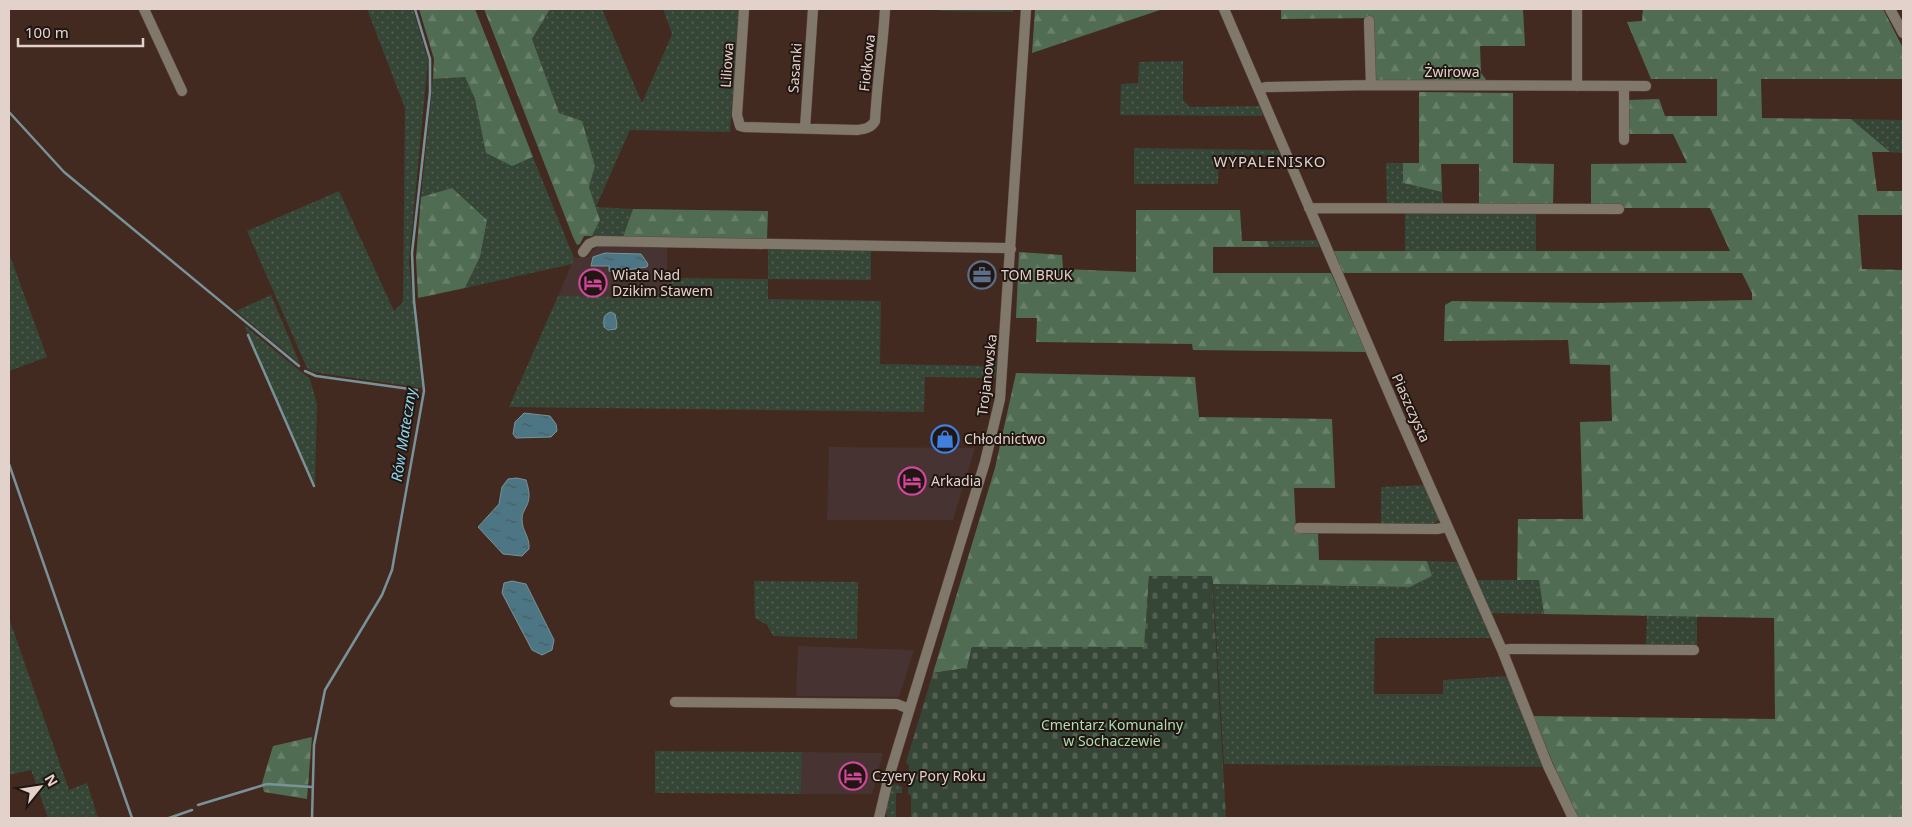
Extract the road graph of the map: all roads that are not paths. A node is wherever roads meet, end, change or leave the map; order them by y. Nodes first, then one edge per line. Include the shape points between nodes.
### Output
1 (144, 9) edge
2 (744, 9) edge
3 (813, 9) edge
4 (885, 9) edge
5 (1026, 9) edge
6 (1224, 9) edge
7 (1576, 9) edge
8 (1890, 9) edge
9 (1369, 21) dead end
10 (1903, 33) edge
11 (1371, 85) junction
12 (1578, 86) junction
13 (1624, 86) junction
14 (1646, 86) dead end
15 (1258, 89) junction
16 (182, 91) dead end
17 (805, 128) junction
18 (1624, 140) dead end
19 (1309, 208) junction
20 (1619, 208) dead end
21 (1011, 249) junction
22 (583, 252) dead end
23 (1448, 527) junction
24 (1299, 528) dead end
25 (1502, 650) junction
26 (1694, 650) dead end
27 (675, 702) dead end
28 (909, 709) junction
29 (879, 818) edge
30 (1573, 818) edge

1 - 16 street
2 - 17 street, Liliowa via 738,123 744,128
3 - 17 street, Sasanki
4 - 17 street, Fiołkowa via 884,44 873,126 857,130
5 - 21 street, Trojanowska
6 - 15 street, Piaszczysta
7 - 12 street
8 - 10 street
9 - 11 street
11 - 12 street, Żwirowa
11 - 15 street, Żwirowa
12 - 13 street, Żwirowa
13 - 14 street, Żwirowa
13 - 18 street
15 - 19 street, Piaszczysta
19 - 20 street
19 - 23 street, Piaszczysta
21 - 22 street via 596,241
21 - 28 street, Trojanowska via 1004,371 994,431
23 - 24 street
23 - 25 street, Piaszczysta
25 - 26 street
25 - 30 street, Piaszczysta via 1548,766
27 - 28 street via 897,704
28 - 29 street, Trojanowska

